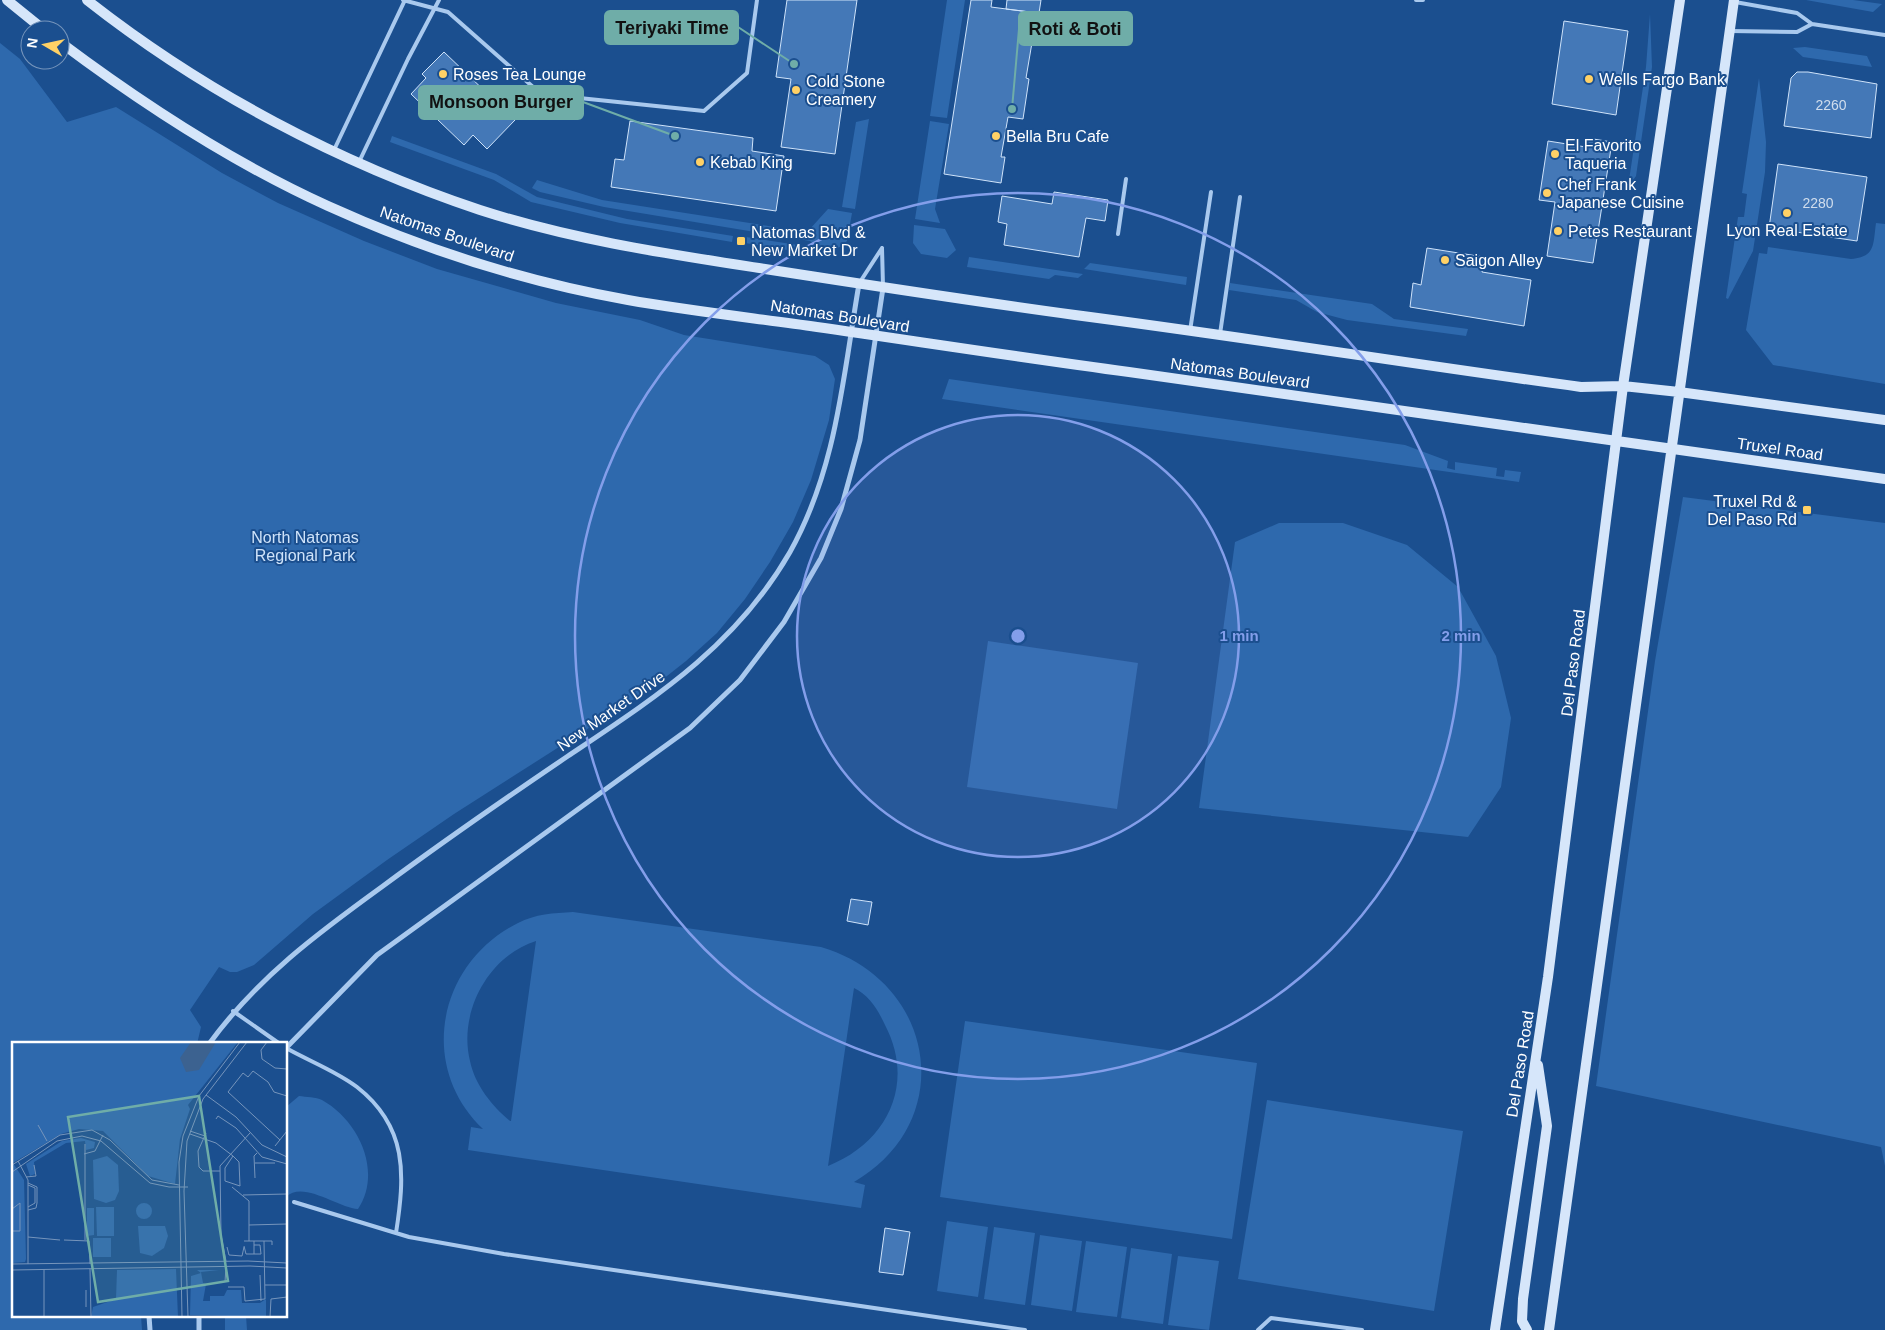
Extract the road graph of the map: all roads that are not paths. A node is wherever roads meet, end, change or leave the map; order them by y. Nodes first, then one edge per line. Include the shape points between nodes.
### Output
1 (7, 0) edge
2 (87, 0) edge
3 (404, 0) edge
4 (438, 0) edge
5 (757, 0) edge
6 (1416, 0) edge
7 (1423, 0) edge
8 (1680, 0) edge
9 (1734, 1) edge
10 (434, 8) junction
11 (32, 20) edge
12 (1812, 24) junction
13 (1730, 31) junction
14 (1885, 35) edge
15 (70, 50) edge
16 (333, 151) junction
17 (359, 163) junction
18 (1126, 179) dead end
19 (1211, 192) dead end
20 (1240, 197) dead end
21 (1118, 234) dead end
22 (859, 284) junction
23 (883, 288) junction
24 (851, 332) junction
25 (1190, 332) junction
26 (876, 336) junction
27 (1220, 336) junction
28 (1623, 386) junction
29 (1679, 392) junction
30 (1885, 420) edge
31 (1616, 440) junction
32 (1670, 449) junction
33 (1885, 479) edge
34 (233, 1011) junction
35 (210, 1042) edge
36 (277, 1042) edge
37 (288, 1046) edge
38 (288, 1049) edge
39 (1536, 1054) junction
40 (294, 1202) dead end
41 (396, 1233) junction
42 (1025, 1330) edge
43 (1258, 1330) edge
44 (1362, 1330) edge
45 (1495, 1330) edge
46 (1526, 1330) edge
47 (1549, 1330) edge

1 - 11 main road
2 - 16 main road, Natomas Boulevard via 233,99
3 - 10 lane
3 - 16 lane
4 - 10 lane
5 - 10 lane via 747,73 704,110 541,94 448,12
6 - 7 lane
8 - 28 main road, Del Paso Road
9 - 12 lane via 1797,13
9 - 13 main road
10 - 17 lane
12 - 13 lane via 1796,32
12 - 14 lane
13 - 29 main road
15 - 24 main road, Natomas Boulevard via 116,84 238,160 298,192 372,225 500,269 627,300
16 - 17 main road, Natomas Boulevard
17 - 22 main road, Natomas Boulevard via 481,210 575,236
18 - 21 lane
19 - 25 lane
20 - 27 lane
22 - 23 main road, Natomas Boulevard
22 - 23 lane via 882,248
22 - 24 street, New Market Drive
23 - 25 main road, Natomas Boulevard
23 - 26 street
24 - 26 main road, Natomas Boulevard
24 - 34 street, New Market Drive via 836,431 819,490 790,550 759,600 721,642 682,678 428,853 297,950
25 - 27 main road, Natomas Boulevard
26 - 31 main road, Natomas Boulevard
26 - 37 street via 860,440 841,509 821,558 784,622 740,680 690,728 377,955
27 - 28 main road, Natomas Boulevard via 1581,387
28 - 29 main road, Natomas Boulevard
28 - 31 main road, Del Paso Road
29 - 30 main road
29 - 32 main road
31 - 32 main road, Natomas Boulevard
31 - 39 main road, Del Paso Road
32 - 33 main road, Truxel Road
32 - 47 main road
34 - 35 street, New Market Drive
34 - 36 lane
38 - 41 lane via 357,1087 386,1118 398,1144 403,1189
39 - 45 main road, Del Paso Road
39 - 46 main road via 1548,1126 1523,1299 1522,1321
40 - 41 lane
41 - 42 lane via 561,1264
43 - 44 lane via 1271,1318

